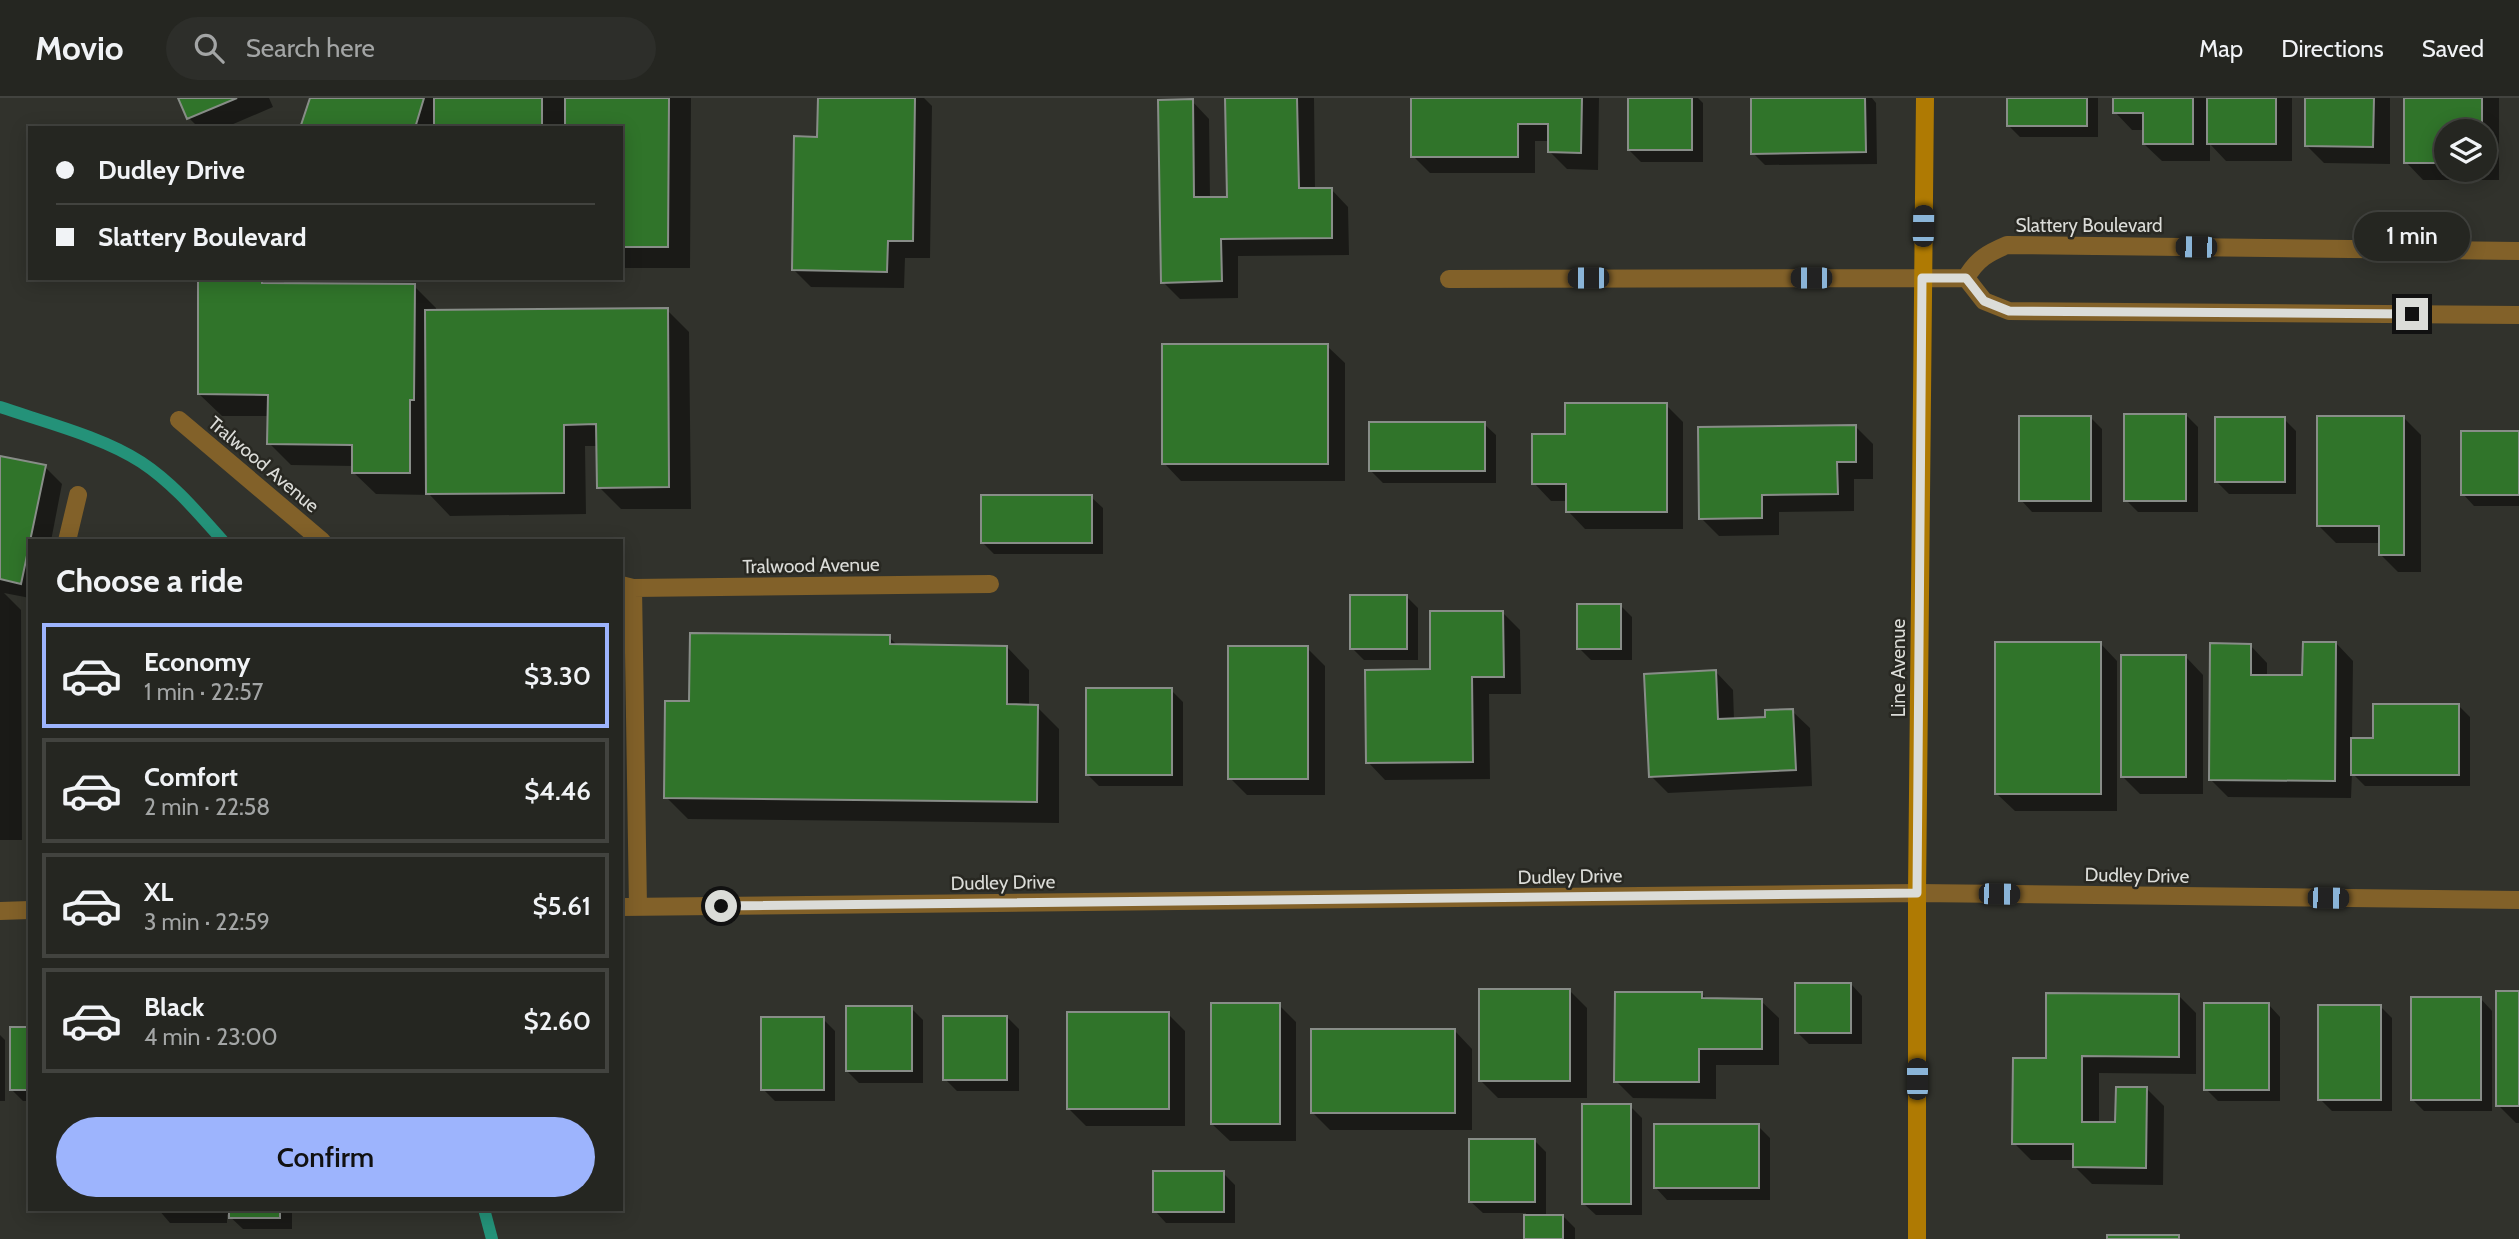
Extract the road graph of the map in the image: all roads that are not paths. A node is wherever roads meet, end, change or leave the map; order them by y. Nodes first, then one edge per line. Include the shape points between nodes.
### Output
1 (1925, 98) edge
2 (2519, 251) edge
3 (1922, 278) junction
4 (1966, 278) junction
5 (1449, 279) dead end
6 (2519, 315) edge
7 (179, 420) dead end
8 (78, 495) dead end
9 (67, 539) edge
10 (320, 539) edge
11 (990, 584) dead end
12 (627, 587) edge
13 (1917, 893) junction
14 (2519, 900) edge
15 (630, 907) edge
16 (28, 910) edge
17 (0, 911) edge
18 (1917, 1239) edge

1 - 3 main road, Line Avenue
2 - 4 street, Slattery Boulevard via 2007,245 1983,255
3 - 4 street
3 - 5 street
3 - 13 main road, Line Avenue
4 - 6 street via 1984,301 2009,311
7 - 10 street, Tralwood Avenue
8 - 9 street
11 - 12 street, Tralwood Avenue
12 - 15 street, Tralwood Avenue
13 - 14 street, Dudley Drive
13 - 15 street, Dudley Drive
13 - 18 main road, Line Avenue
16 - 17 street

